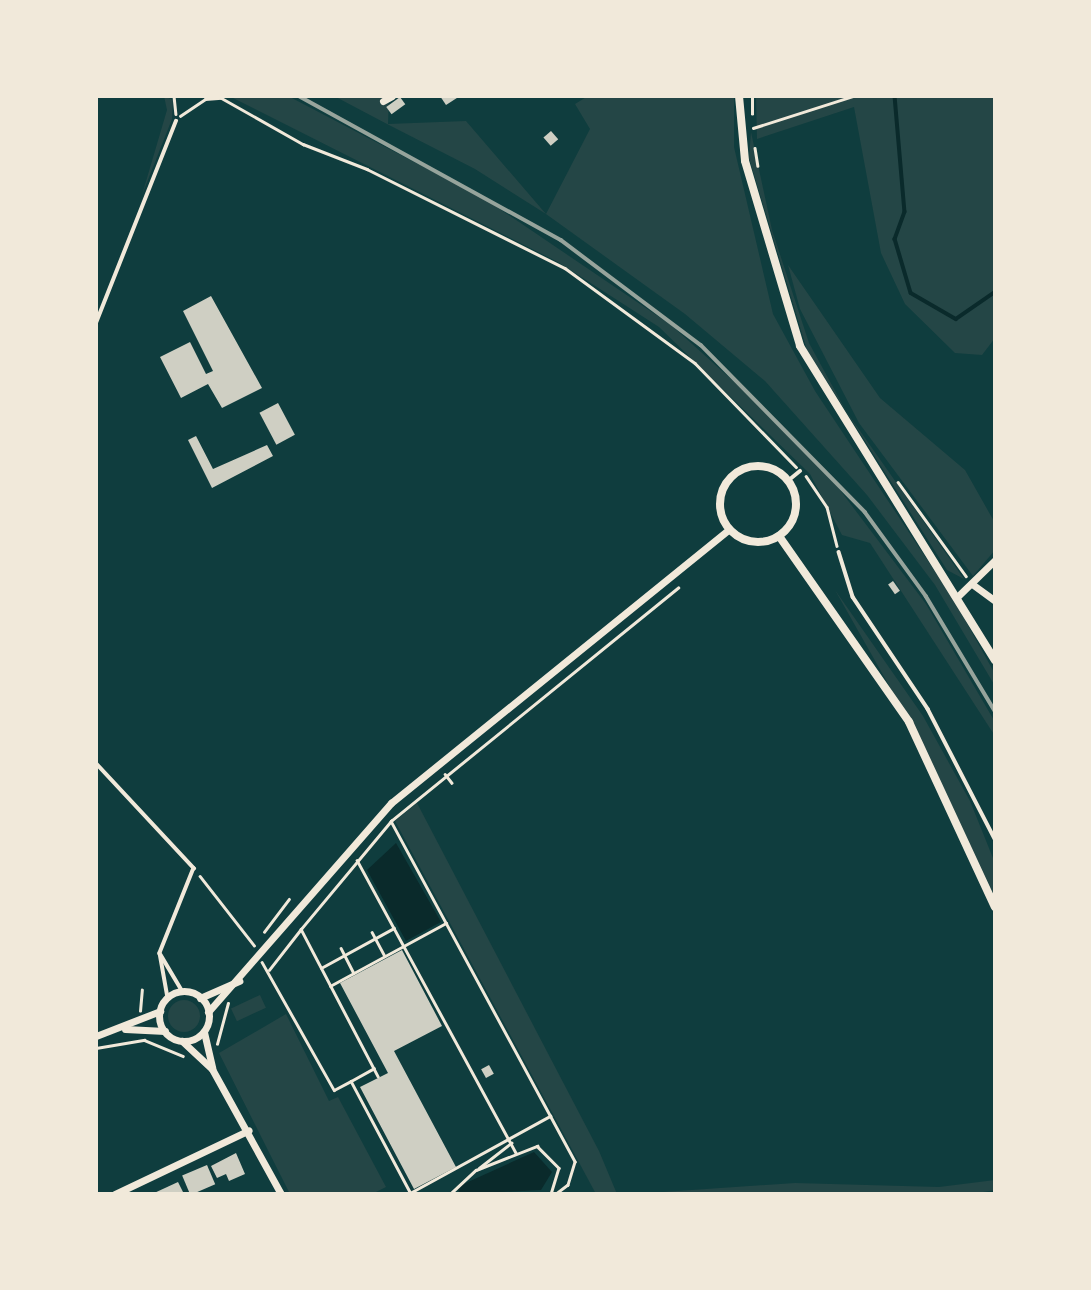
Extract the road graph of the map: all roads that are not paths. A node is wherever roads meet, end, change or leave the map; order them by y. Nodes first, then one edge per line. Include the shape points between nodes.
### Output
1 (391, 96) edge
2 (739, 96) edge
3 (383, 101) dead end
4 (176, 121) road end
5 (96, 323) edge
6 (800, 471) road end
7 (789, 480) junction
8 (729, 529) junction
9 (779, 536) junction
10 (839, 552) road end
11 (995, 560) edge
12 (972, 584) junction
13 (957, 597) junction
14 (995, 601) edge
15 (995, 660) edge
16 (96, 763) edge
17 (995, 839) edge
18 (995, 908) edge
19 (160, 953) junction
20 (240, 981) junction
21 (183, 992) junction
22 (168, 998) junction
23 (200, 998) junction
24 (160, 1011) junction
25 (208, 1012) junction
26 (124, 1029) junction
27 (165, 1031) junction
28 (204, 1032) junction
29 (96, 1036) edge
30 (182, 1041) junction
31 (212, 1069) junction
32 (249, 1130) junction
33 (114, 1194) edge
34 (281, 1194) edge

1 - 3 street
2 - 13 street via 739,128 783,305 834,410
4 - 5 lane
6 - 7 lane
7 - 8 street via 768,466 732,476 720,498
7 - 9 street via 797,504
8 - 9 street via 756,542
8 - 20 street via 391,803
9 - 18 street via 909,722
10 - 17 lane via 853,597 928,709
11 - 12 street
12 - 13 street
12 - 14 street
13 - 15 street
16 - 19 lane via 194,868
19 - 21 lane
19 - 22 lane
20 - 23 street
20 - 25 street
21 - 22 street
21 - 23 street
22 - 24 street
23 - 25 street
24 - 26 street
24 - 27 street
25 - 28 street
26 - 27 street
26 - 29 street
27 - 30 street
28 - 30 street
28 - 31 street
30 - 31 street
31 - 32 street
32 - 33 street
32 - 34 street

